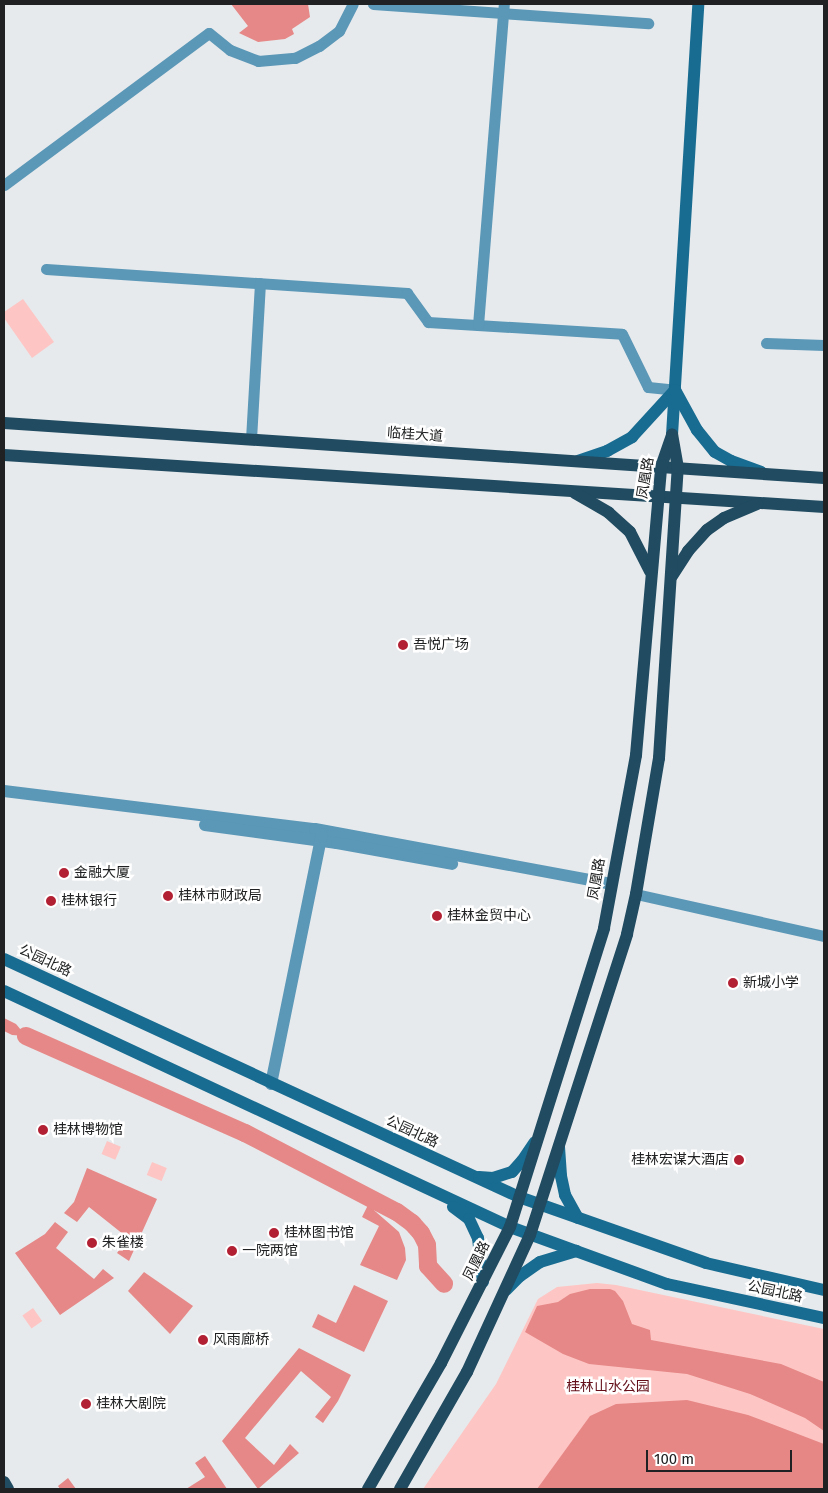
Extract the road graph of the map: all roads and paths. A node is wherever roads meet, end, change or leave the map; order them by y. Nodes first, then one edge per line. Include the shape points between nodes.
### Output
1 (353, 4) edge
2 (373, 4) edge
3 (698, 4) edge
4 (503, 9) edge
5 (648, 23) dead end
6 (4, 185) edge
7 (46, 269) dead end
8 (260, 283) junction
9 (478, 325) junction
10 (766, 343) dead end
11 (824, 345) edge
12 (675, 390) junction
13 (4, 423) edge
14 (672, 435) junction
15 (251, 439) junction
16 (4, 455) edge
17 (578, 461) junction
18 (661, 467) junction
19 (678, 468) junction
20 (765, 474) junction
21 (824, 478) edge
22 (572, 491) junction
23 (658, 497) junction
24 (676, 498) junction
25 (759, 503) junction
26 (824, 507) edge
27 (652, 574) junction
28 (671, 578) junction
29 (4, 791) edge
30 (4, 800) edge
31 (318, 835) junction
32 (610, 888) junction
33 (636, 894) junction
34 (824, 936) edge
35 (4, 959) edge
36 (4, 991) edge
37 (269, 1083) junction
38 (538, 1137) junction
39 (559, 1144) junction
40 (475, 1177) junction
41 (436, 1193) junction
42 (519, 1197) junction
43 (540, 1204) junction
44 (578, 1218) junction
45 (510, 1227) junction
46 (530, 1235) junction
47 (576, 1251) junction
48 (483, 1282) junction
49 (824, 1290) edge
50 (504, 1291) junction
51 (824, 1318) edge
52 (4, 1482) edge
53 (8, 1489) edge
54 (368, 1489) edge
55 (400, 1489) edge

1 - 6 street via 339,30 319,46 295,58 258,60 230,50 209,33
2 - 4 street
3 - 12 main road
4 - 5 street
4 - 9 street
7 - 8 street
8 - 9 street via 407,293 428,322
8 - 15 street
9 - 12 street via 622,334 648,387
10 - 11 street
12 - 14 main road
12 - 17 main road via 632,437 608,451
12 - 20 main road via 697,430 715,452
13 - 15 main road, 临桂大道
14 - 18 main road, 凤凰路
14 - 19 main road, 凤凰路
15 - 17 main road, 临桂大道
16 - 22 main road
17 - 18 main road, 临桂大道
18 - 19 main road, 临桂大道
18 - 23 main road, 凤凰路
19 - 20 main road, 临桂大道
19 - 24 main road, 凤凰路
20 - 21 main road, 临桂大道
22 - 23 main road
22 - 27 main road via 609,513 630,532
23 - 24 main road
23 - 27 main road, 凤凰路
24 - 25 main road
24 - 28 main road, 凤凰路
25 - 26 main road
25 - 28 main road via 724,518 707,530 688,551
27 - 32 main road, 凤凰路 via 636,755
28 - 33 main road, 凤凰路 via 659,758
29 - 31 street
30 - 31 street
31 - 32 street
31 - 37 street
32 - 38 main road, 凤凰路 via 604,928
33 - 34 street
33 - 39 main road, 凤凰路 via 627,934
35 - 37 main road, 公园北路
36 - 41 main road, 公园北路
37 - 40 main road, 公园北路
38 - 40 main road via 512,1172 492,1178
38 - 42 main road, 凤凰路
39 - 43 main road, 凤凰路
39 - 44 main road via 565,1196
40 - 42 main road, 公园北路
41 - 45 main road, 公园北路
41 - 48 main road via 469,1219 478,1238
42 - 43 main road, 公园北路
42 - 45 main road, 凤凰路
43 - 44 main road, 公园北路
43 - 46 main road, 凤凰路
44 - 49 main road, 公园北路 via 706,1263
45 - 46 main road, 公园北路
45 - 48 main road, 凤凰路
46 - 47 main road, 公园北路
46 - 50 main road, 凤凰路
47 - 50 main road via 540,1262
47 - 51 main road, 公园北路 via 667,1284
48 - 54 main road, 凤凰路 via 441,1363
50 - 55 main road, 凤凰路 via 467,1372
52 - 53 main road

